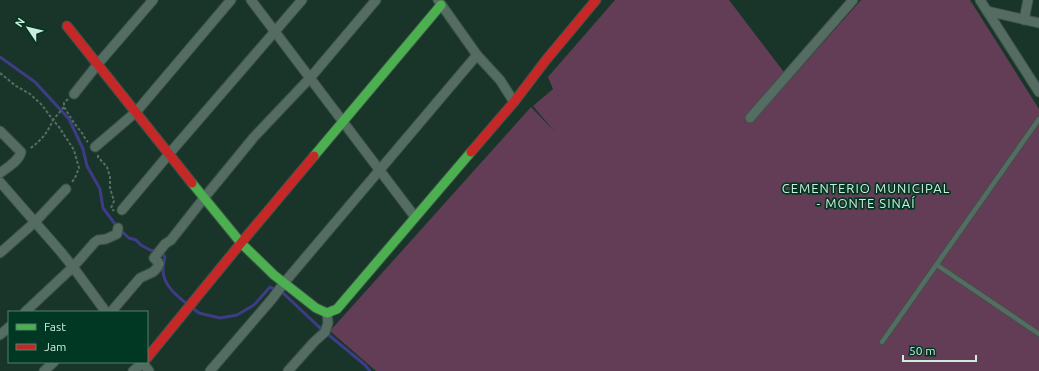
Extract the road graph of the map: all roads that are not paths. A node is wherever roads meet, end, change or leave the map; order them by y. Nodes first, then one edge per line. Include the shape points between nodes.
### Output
1 (153, 0) edge
2 (231, 0) edge
3 (251, 0) edge
4 (302, 0) edge
5 (376, 0) edge
6 (596, 0) edge
7 (853, 0) edge
8 (980, 0) edge
9 (1028, 0) edge
10 (440, 2) edge
11 (987, 11) junction
12 (1024, 20) junction
13 (1039, 23) edge
14 (67, 26) dead end
15 (275, 32) junction
16 (477, 54) junction
17 (97, 64) junction
18 (310, 78) junction
19 (1039, 92) edge
20 (74, 94) dead end
21 (514, 102) junction
22 (136, 112) junction
23 (750, 118) dead end
24 (1039, 119) edge
25 (343, 122) junction
26 (0, 131) edge
27 (95, 147) dead end
28 (169, 154) junction
29 (380, 170) junction
30 (0, 173) edge
31 (0, 182) edge
32 (66, 190) road end
33 (204, 198) junction
34 (122, 210) dead end
35 (415, 216) junction
36 (35, 222) junction
37 (118, 228) dead end
38 (241, 243) junction
39 (0, 253) edge
40 (937, 265) junction
41 (73, 267) junction
42 (283, 284) junction
43 (26, 311) edge
44 (105, 311) edge
45 (112, 311) edge
46 (327, 313) junction
47 (8, 328) edge
48 (1039, 334) edge
49 (0, 335) edge
50 (882, 342) dead end
51 (148, 356) edge
52 (53, 363) edge
53 (142, 363) edge
54 (44, 371) edge
55 (133, 371) edge
56 (210, 371) edge
57 (288, 371) edge

1 - 17 street
2 - 22 street
3 - 15 street
4 - 15 street
5 - 18 street
6 - 21 street
7 - 23 street
8 - 11 street
9 - 12 street
10 - 16 street
10 - 25 street
11 - 12 street
11 - 19 street
12 - 13 street
14 - 17 street
15 - 18 street
15 - 28 street
16 - 21 street via 500,80
16 - 29 street
17 - 20 street
17 - 22 street
18 - 25 street
18 - 33 street via 254,137
21 - 35 street
22 - 27 street
22 - 28 street
24 - 40 lane
25 - 29 street
25 - 38 street
26 - 30 street via 21,152 18,158
28 - 33 street
28 - 34 street
29 - 35 street
29 - 42 street
31 - 36 street
32 - 36 street
33 - 38 street
33 - 45 street via 154,258 159,264 157,268 140,278
35 - 46 street via 337,309
36 - 39 street
36 - 41 street
37 - 41 street via 117,234 95,242
38 - 42 street
38 - 51 street
40 - 48 lane
40 - 50 lane
41 - 43 street
41 - 44 street
42 - 46 street
42 - 56 street
46 - 57 street via 328,324 325,332
47 - 49 street
52 - 54 street
53 - 55 street

